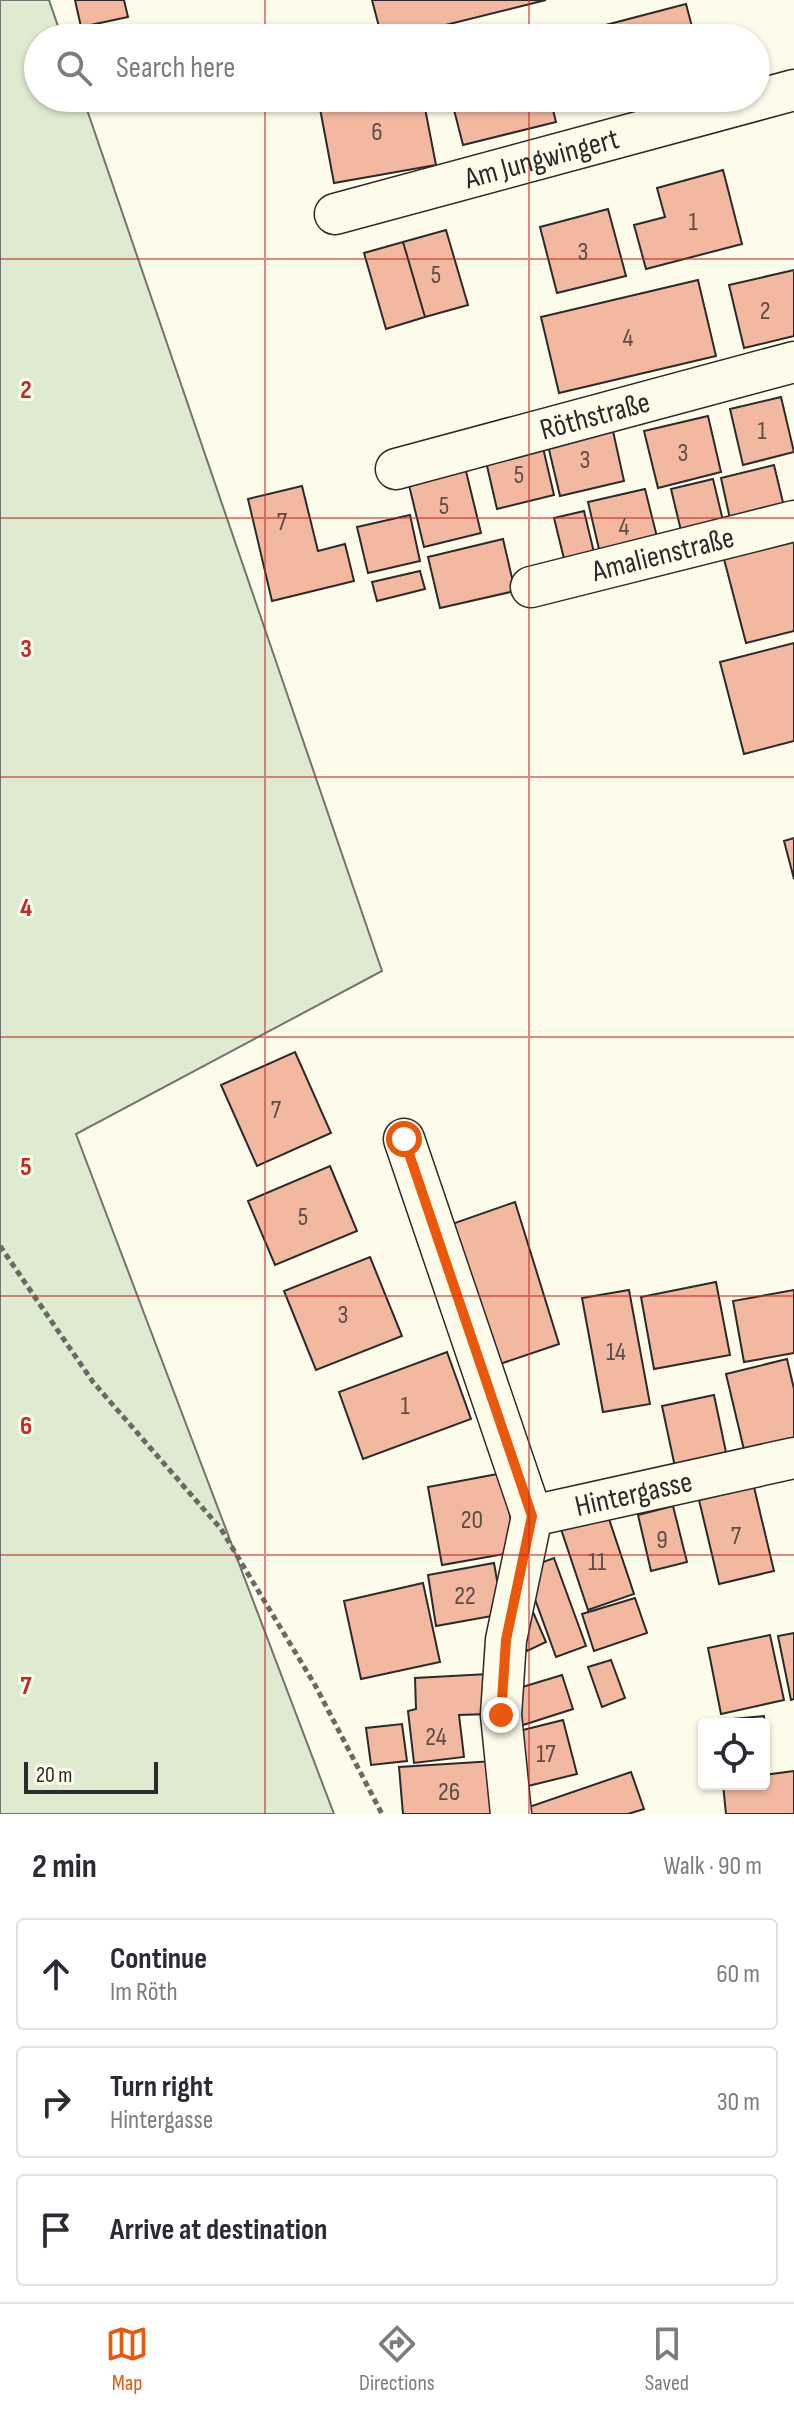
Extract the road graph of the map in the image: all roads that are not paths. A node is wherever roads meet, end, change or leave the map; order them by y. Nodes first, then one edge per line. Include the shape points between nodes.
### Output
1 (794, 90) edge
2 (770, 96) edge
3 (713, 112) edge
4 (335, 214) dead end
5 (794, 362) edge
6 (396, 469) dead end
7 (794, 521) edge
8 (531, 587) dead end
9 (404, 1139) dead end
10 (794, 1458) edge
11 (532, 1516) junction
12 (511, 1814) edge

1 - 2 street, Am Jungwingert
3 - 4 street, Am Jungwingert
5 - 6 street, Röthstraße
7 - 8 street, Amalienstraße
9 - 11 street
10 - 11 street, Hintergasse
11 - 12 street, Hintergasse via 506,1640 501,1715

